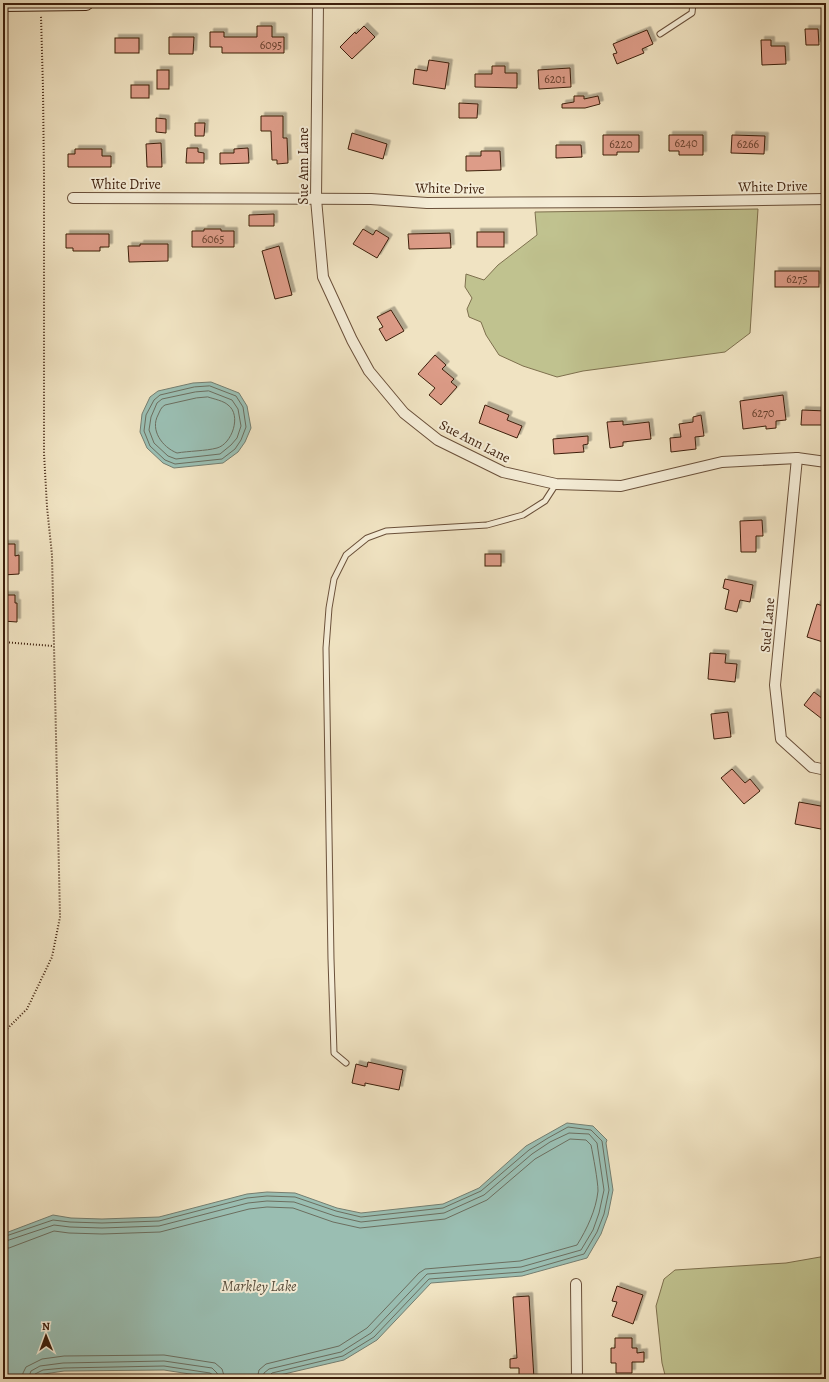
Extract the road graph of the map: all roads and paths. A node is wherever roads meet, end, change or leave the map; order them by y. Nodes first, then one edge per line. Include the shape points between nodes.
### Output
1 (86, 3) edge
2 (318, 3) edge
3 (693, 3) edge
4 (3, 4) edge
5 (40, 4) edge
6 (660, 34) dead end
7 (73, 198) dead end
8 (316, 199) junction
9 (826, 199) edge
10 (797, 458) junction
11 (826, 462) edge
12 (556, 484) junction
13 (3, 642) edge
14 (53, 646) junction
15 (826, 770) edge
16 (3, 1033) edge
17 (346, 1063) dead end
18 (576, 1284) dead end
19 (577, 1379) edge

1 - 5 street
2 - 8 street, Sue Ann Lane
3 - 6 lane via 692,13
4 - 5 street
5 - 14 path via 44,176 44,453 52,555
7 - 8 street, White Drive
8 - 9 street, White Drive via 443,202
8 - 12 street, Sue Ann Lane via 323,277 369,371 404,413 438,440 502,472
10 - 11 street, Sue Ann Lane
10 - 12 street, Sue Ann Lane via 722,462 621,486
10 - 15 street, Suel Lane via 775,685 781,739 812,767
12 - 17 lane via 545,501 523,515 487,525 386,531 367,538 346,554 334,579 326,648 331,959 334,1053
13 - 14 path
14 - 16 path via 60,917 52,957 30,1003
18 - 19 street

